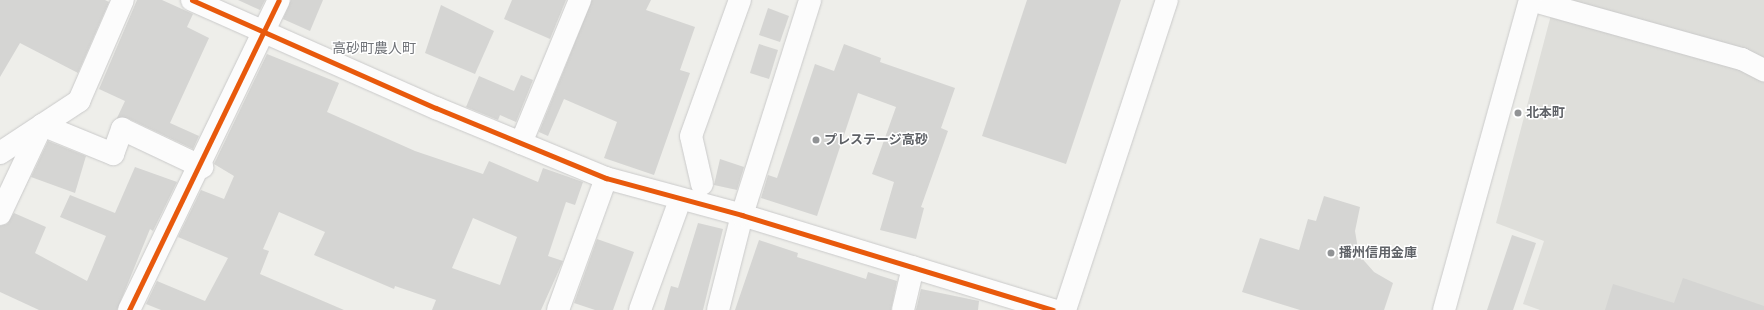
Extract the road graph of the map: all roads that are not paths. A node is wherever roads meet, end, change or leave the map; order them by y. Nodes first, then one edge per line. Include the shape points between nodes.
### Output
1 (123, 0) edge
2 (192, 0) edge
3 (279, 0) edge
4 (580, 0) edge
5 (740, 0) edge
6 (810, 0) edge
7 (1167, 0) edge
8 (1530, 0) edge
9 (265, 34) junction
10 (1742, 59) junction
11 (1764, 60) edge
12 (1764, 70) edge
13 (42, 125) junction
14 (521, 143) junction
15 (0, 153) edge
16 (202, 167) junction
17 (606, 178) junction
18 (702, 184) dead end
19 (680, 200) junction
20 (0, 214) edge
21 (742, 215) junction
22 (913, 267) junction
23 (129, 310) edge
24 (558, 310) edge
25 (640, 310) edge
26 (718, 310) edge
27 (903, 310) edge
28 (1053, 310) edge
29 (1066, 310) edge
30 (1444, 310) edge

1 - 13 street via 79,101
2 - 9 street
3 - 9 street
4 - 14 street
5 - 18 street via 691,136
6 - 21 street
7 - 29 street
8 - 10 street
8 - 30 street
9 - 14 street
9 - 16 street
10 - 11 street
10 - 12 street
13 - 15 street
13 - 16 street via 113,154 122,129
13 - 20 street
14 - 17 street
16 - 23 street
17 - 19 street
17 - 24 street
19 - 21 street
19 - 25 street
21 - 22 street
21 - 26 street
22 - 27 street
22 - 28 street

